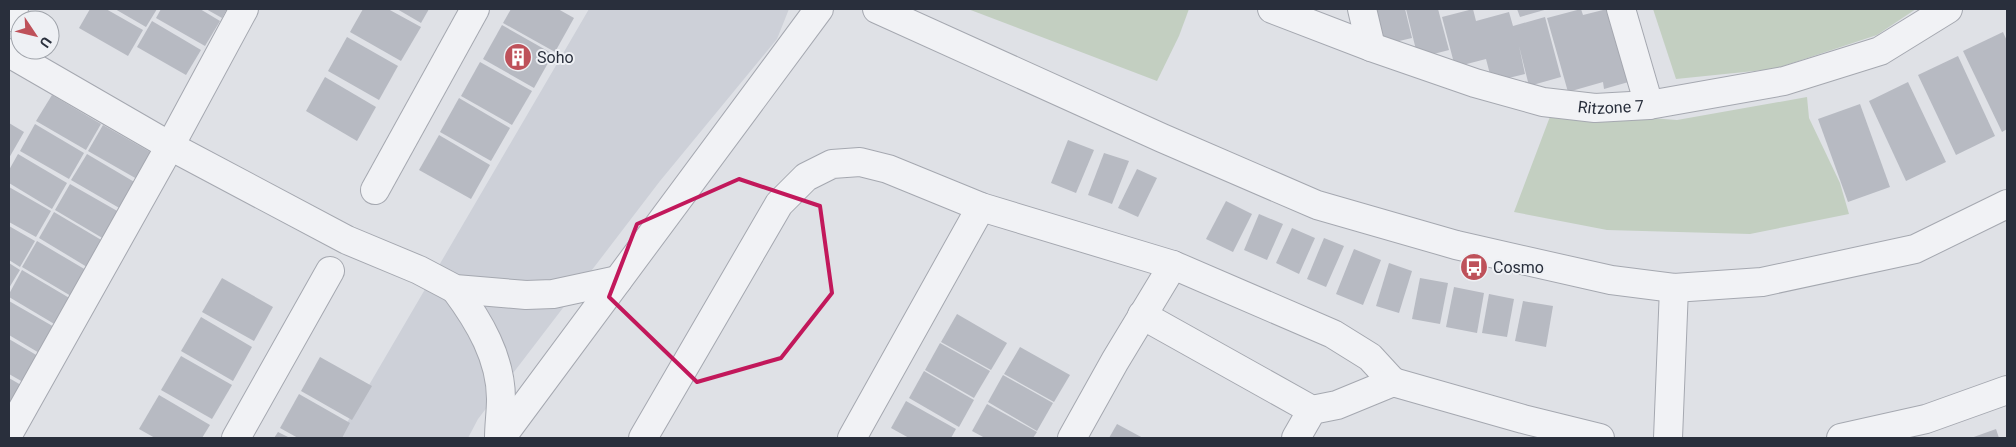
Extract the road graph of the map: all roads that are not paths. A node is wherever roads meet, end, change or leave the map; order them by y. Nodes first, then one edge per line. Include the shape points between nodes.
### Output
1 (14, 9) edge
2 (244, 9) edge
3 (475, 9) edge
4 (819, 9) edge
5 (876, 9) edge
6 (1272, 9) edge
7 (1362, 9) edge
8 (1621, 9) edge
9 (1948, 9) edge
10 (9, 17) edge
11 (1371, 47) junction
12 (9, 53) edge
13 (1649, 105) junction
14 (170, 146) junction
15 (375, 190) dead end
16 (2007, 204) edge
17 (981, 207) junction
18 (1173, 265) junction
19 (330, 271) dead end
20 (618, 280) junction
21 (1674, 288) junction
22 (455, 289) junction
23 (1142, 316) junction
24 (1393, 382) junction
25 (2007, 390) edge
26 (1312, 410) junction
27 (9, 433) edge
28 (236, 438) edge
29 (500, 438) edge
30 (644, 438) edge
31 (852, 438) edge
32 (1072, 438) edge
33 (1296, 438) edge
34 (1600, 438) edge
35 (1668, 438) edge
36 (1841, 438) edge

1 - 10 street
2 - 14 street
3 - 15 street
4 - 20 street
5 - 21 street via 1318,205 1456,245 1611,280
6 - 11 street, Ritzone 7
7 - 11 street
8 - 13 street
9 - 13 street, Ritzone 7 via 1871,54 1784,81
11 - 13 street, Ritzone 7 via 1475,83 1543,102 1595,108
12 - 14 street
14 - 22 street via 347,240
14 - 27 street
16 - 21 street via 1915,249 1762,282
17 - 18 street
17 - 30 street via 888,169 860,162 832,164 806,177 779,204
17 - 31 street
18 - 23 street
18 - 24 street via 1333,334 1370,358
19 - 28 street
20 - 22 street via 535,295
20 - 29 street
21 - 35 street
22 - 29 street via 476,316 497,370 501,397
23 - 26 street
23 - 32 street
24 - 26 street via 1337,405
24 - 34 street
25 - 36 street via 1926,419
26 - 33 street

